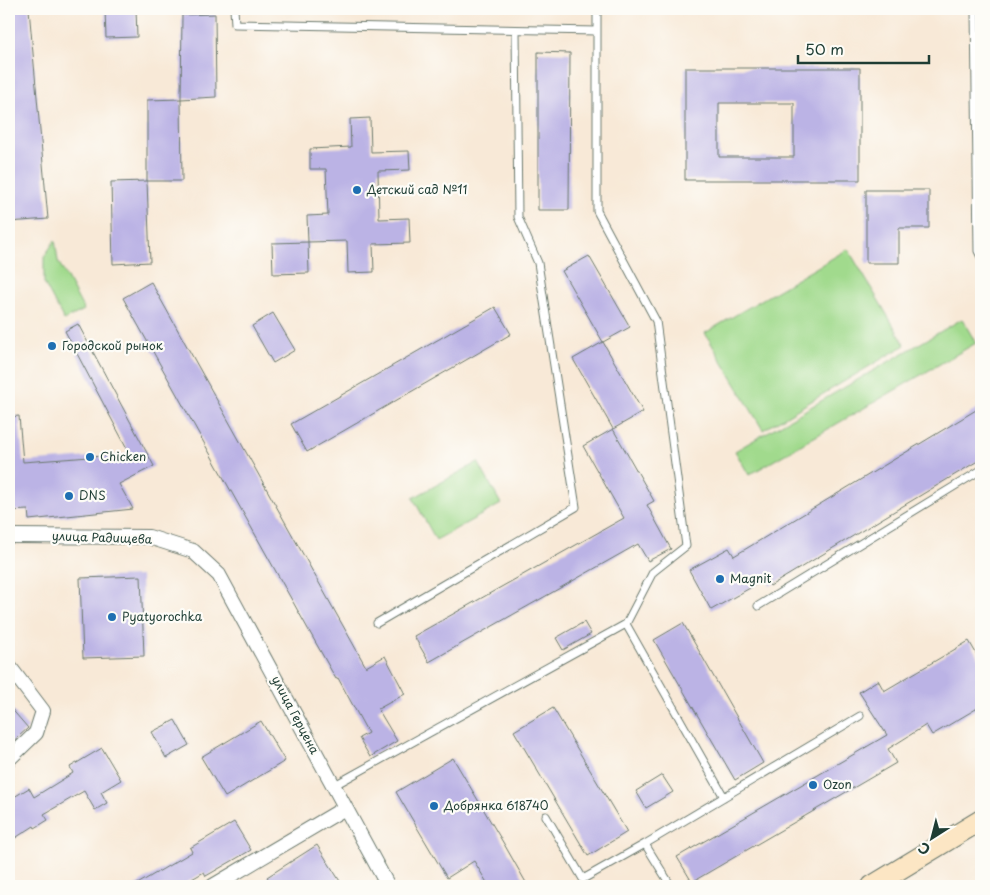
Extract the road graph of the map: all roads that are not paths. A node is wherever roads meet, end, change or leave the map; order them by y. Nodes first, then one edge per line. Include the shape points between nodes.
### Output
1 (234, 9) edge
2 (597, 9) edge
3 (975, 9) edge
4 (978, 22) edge
5 (516, 30) junction
6 (597, 31) junction
7 (981, 257) edge
8 (981, 470) edge
9 (9, 536) edge
10 (193, 551) joint
11 (758, 606) dead end
12 (376, 623) dead end
13 (626, 624) junction
14 (9, 666) edge
15 (860, 716) dead end
16 (9, 759) edge
17 (333, 786) junction
18 (724, 797) junction
19 (345, 808) junction
20 (546, 816) dead end
21 (981, 820) edge
22 (645, 844) junction
23 (213, 886) edge
24 (388, 886) edge
25 (670, 886) edge
26 (872, 886) edge

1 - 5 lane via 235,24
2 - 6 lane
3 - 4 lane
4 - 7 lane via 978,251
5 - 6 lane
5 - 12 lane via 518,216 538,263 576,507
6 - 13 lane via 597,211 656,321 686,546 653,572
8 - 11 lane
9 - 10 street, улица Радищева via 149,537
10 - 17 street, улица Герцена via 219,576
13 - 17 lane
13 - 18 lane
14 - 16 street via 43,710 36,733
15 - 18 lane
17 - 19 street, улица Герцена
18 - 22 lane
19 - 23 street
19 - 24 street, улица Герцена
20 - 22 lane via 583,879
21 - 26 street
22 - 25 lane

